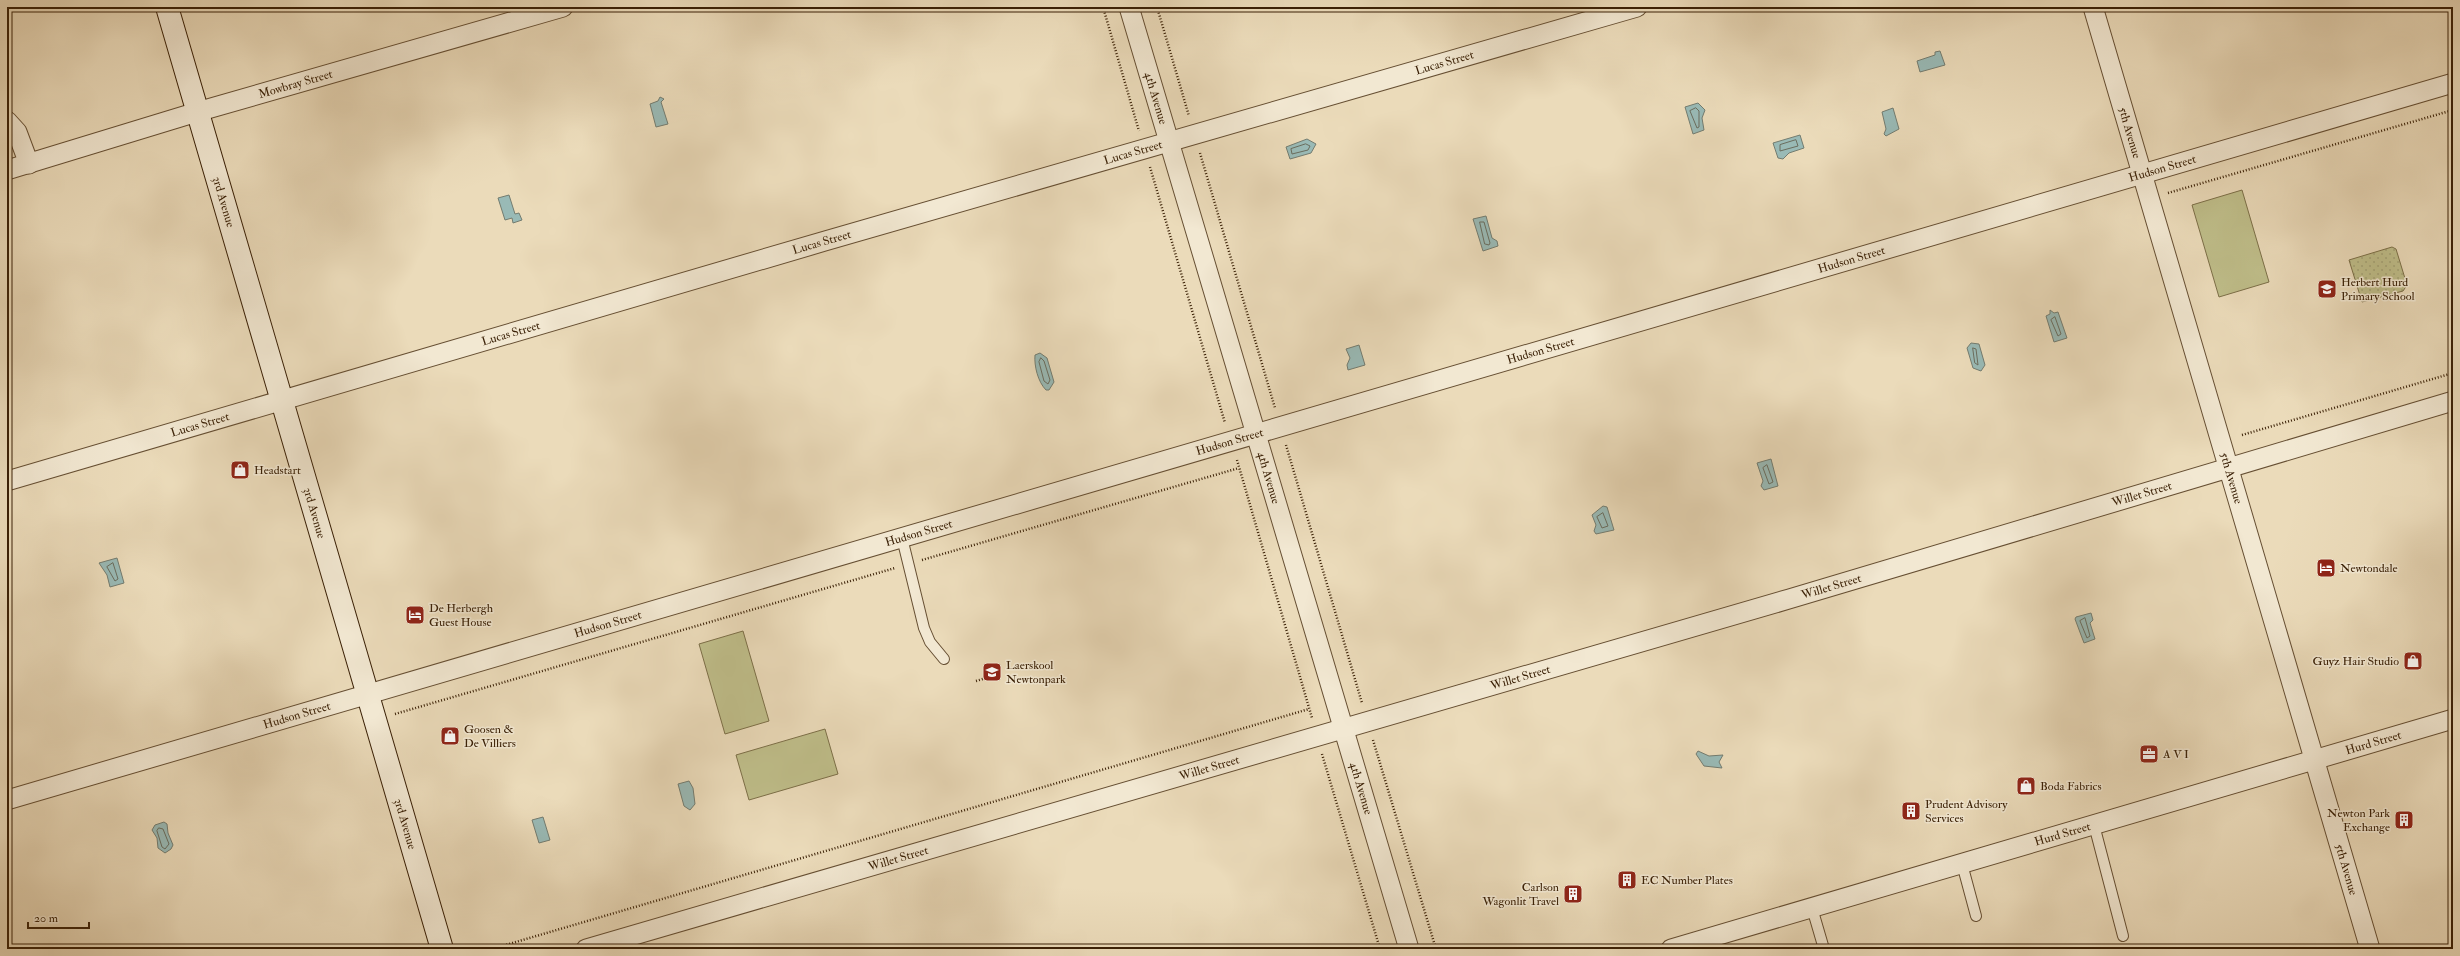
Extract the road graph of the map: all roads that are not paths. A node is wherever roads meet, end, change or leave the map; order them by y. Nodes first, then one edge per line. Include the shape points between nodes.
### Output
1 (167, 7) edge
2 (563, 7) edge
3 (1129, 7) edge
4 (1638, 7) edge
5 (2093, 7) edge
6 (2453, 84) edge
7 (197, 112) junction
8 (7, 121) edge
9 (1170, 143) junction
10 (29, 164) junction
11 (7, 170) edge
12 (2142, 175) junction
13 (282, 401) junction
14 (2453, 401) edge
15 (1257, 434) junction
16 (2228, 468) junction
17 (7, 481) edge
18 (902, 538) junction
19 (944, 659) dead end
20 (369, 695) junction
21 (2453, 719) edge
22 (1344, 727) junction
23 (2314, 760) junction
24 (7, 800) edge
25 (2094, 825) junction
26 (1962, 864) junction
27 (1812, 908) junction
28 (1976, 916) dead end
29 (2123, 936) dead end
30 (442, 949) edge
31 (586, 949) edge
32 (1409, 949) edge
33 (1671, 949) edge
34 (1824, 949) edge
35 (2370, 949) edge

1 - 7 street, 3rd Avenue
2 - 7 street, Mowbray Street
3 - 9 street, 4th Avenue
4 - 9 street, Lucas Street
5 - 12 street, 5th Avenue
6 - 12 street, Hudson Street
7 - 10 street, Mowbray Street
7 - 13 street, 3rd Avenue
8 - 10 street via 17,132
9 - 13 street, Lucas Street
9 - 15 street, 4th Avenue
10 - 11 street, Mowbray Street
12 - 15 street, Hudson Street
12 - 16 street, 5th Avenue
13 - 17 street, Lucas Street
13 - 20 street, 3rd Avenue
14 - 16 street, Willet Street
15 - 18 street, Hudson Street
15 - 22 street, 4th Avenue
16 - 22 street, Willet Street
16 - 23 street, 5th Avenue
18 - 19 lane via 924,628 930,642
18 - 20 street, Hudson Street
20 - 24 street, Hudson Street
20 - 30 street, 3rd Avenue
21 - 23 street, Hurd Street
22 - 31 street, Willet Street
22 - 32 street, 4th Avenue
23 - 25 street, Hurd Street
23 - 35 street, 5th Avenue
25 - 26 street, Hurd Street
25 - 29 lane
26 - 27 street, Hurd Street
26 - 28 lane
27 - 33 street, Hurd Street
27 - 34 lane

